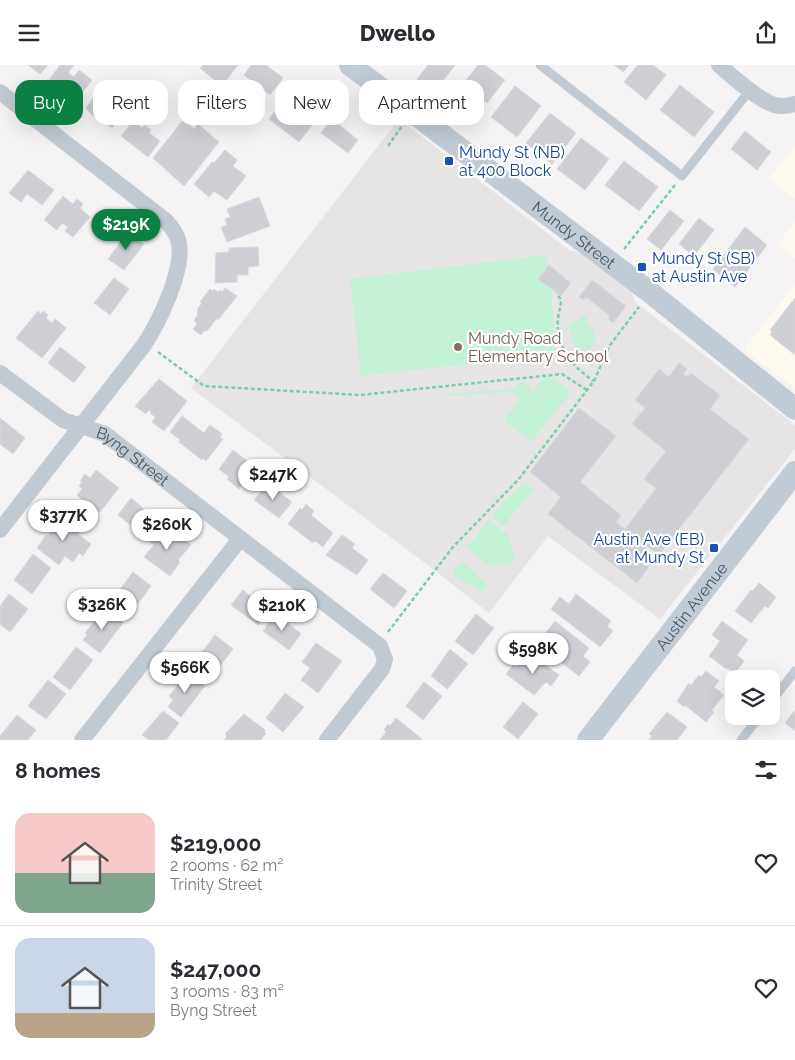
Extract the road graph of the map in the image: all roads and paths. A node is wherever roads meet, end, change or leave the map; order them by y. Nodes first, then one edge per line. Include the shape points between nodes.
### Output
1 (350, 65) edge
2 (540, 65) edge
3 (719, 65) edge
4 (370, 80) edge
5 (750, 90) junction
6 (0, 92) edge
7 (790, 105) edge
8 (401, 125) edge
9 (428, 125) edge
10 (388, 146) dead end
11 (682, 176) junction
12 (622, 252) dead end
13 (558, 296) dead end
14 (637, 310) dead end
15 (156, 351) dead end
16 (0, 373) edge
17 (594, 381) junction
18 (587, 390) junction
19 (795, 409) edge
20 (82, 426) junction
21 (795, 472) edge
22 (0, 530) edge
23 (240, 539) junction
24 (386, 635) dead end
25 (795, 671) edge
26 (780, 690) edge
27 (753, 725) edge
28 (82, 740) edge
29 (327, 740) edge
30 (588, 740) edge
31 (741, 740) edge

1 - 4 street, Mundy Street
2 - 11 lane
3 - 5 street
5 - 7 street via 774,105
5 - 11 lane
6 - 20 street via 158,214 171,226 179,244 172,287 158,323
8 - 10 path
9 - 19 street, Mundy Street via 650,293
11 - 12 path
13 - 17 path via 562,307 558,318 559,333 567,356
14 - 17 path via 610,345
15 - 18 path via 204,386 360,395 562,374
16 - 20 street, Byng Street via 63,420
17 - 18 path
18 - 24 path via 518,480 453,547
20 - 22 street
20 - 23 street, Byng Street via 105,434
21 - 30 street, Austin Avenue
23 - 28 street
23 - 29 street, Byng Street via 376,643 384,654 382,669
25 - 26 lane
27 - 31 lane

